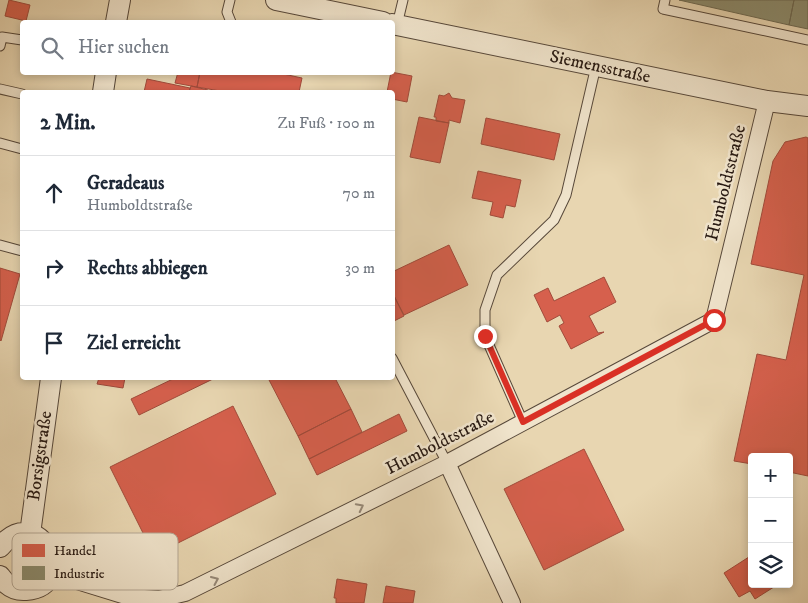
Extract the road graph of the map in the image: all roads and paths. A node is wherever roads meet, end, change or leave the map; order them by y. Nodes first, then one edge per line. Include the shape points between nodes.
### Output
1 (120, 0) edge
2 (230, 0) edge
3 (276, 0) edge
4 (403, 0) edge
5 (665, 0) edge
6 (340, 18) edge
7 (116, 20) edge
8 (230, 20) edge
9 (357, 20) edge
10 (393, 20) edge
11 (395, 25) edge
12 (20, 40) edge
13 (808, 40) edge
14 (0, 46) edge
15 (596, 66) junction
16 (106, 75) edge
17 (0, 89) edge
18 (103, 90) edge
19 (20, 94) edge
20 (767, 101) junction
21 (808, 106) edge
22 (0, 143) edge
23 (20, 148) edge
24 (0, 245) edge
25 (20, 250) edge
26 (395, 364) edge
27 (51, 380) edge
28 (523, 422) junction
29 (447, 463) junction
30 (30, 533) edge
31 (12, 536) edge
32 (0, 547) edge
33 (106, 590) edge
34 (512, 603) edge

1 - 7 street
2 - 8 lane via 227,12
3 - 6 street, Siemensstraße
4 - 10 lane
5 - 13 lane via 663,9
6 - 9 street, Siemensstraße
11 - 15 street, Siemensstraße
12 - 14 lane via 2,37
15 - 20 street, Siemensstraße
15 - 28 lane via 566,195 554,220 497,275 485,310 485,336
16 - 18 street
17 - 19 lane
20 - 21 street, Siemensstraße
20 - 28 street, Humboldtstraße via 714,320
22 - 23 lane
24 - 25 lane
26 - 29 lane
27 - 30 street, Borsigstraße
28 - 29 street, Humboldtstraße
33 -> 29 street, Humboldtstraße via 129,597 159,599 185,593
29 - 34 street
31 - 32 street

